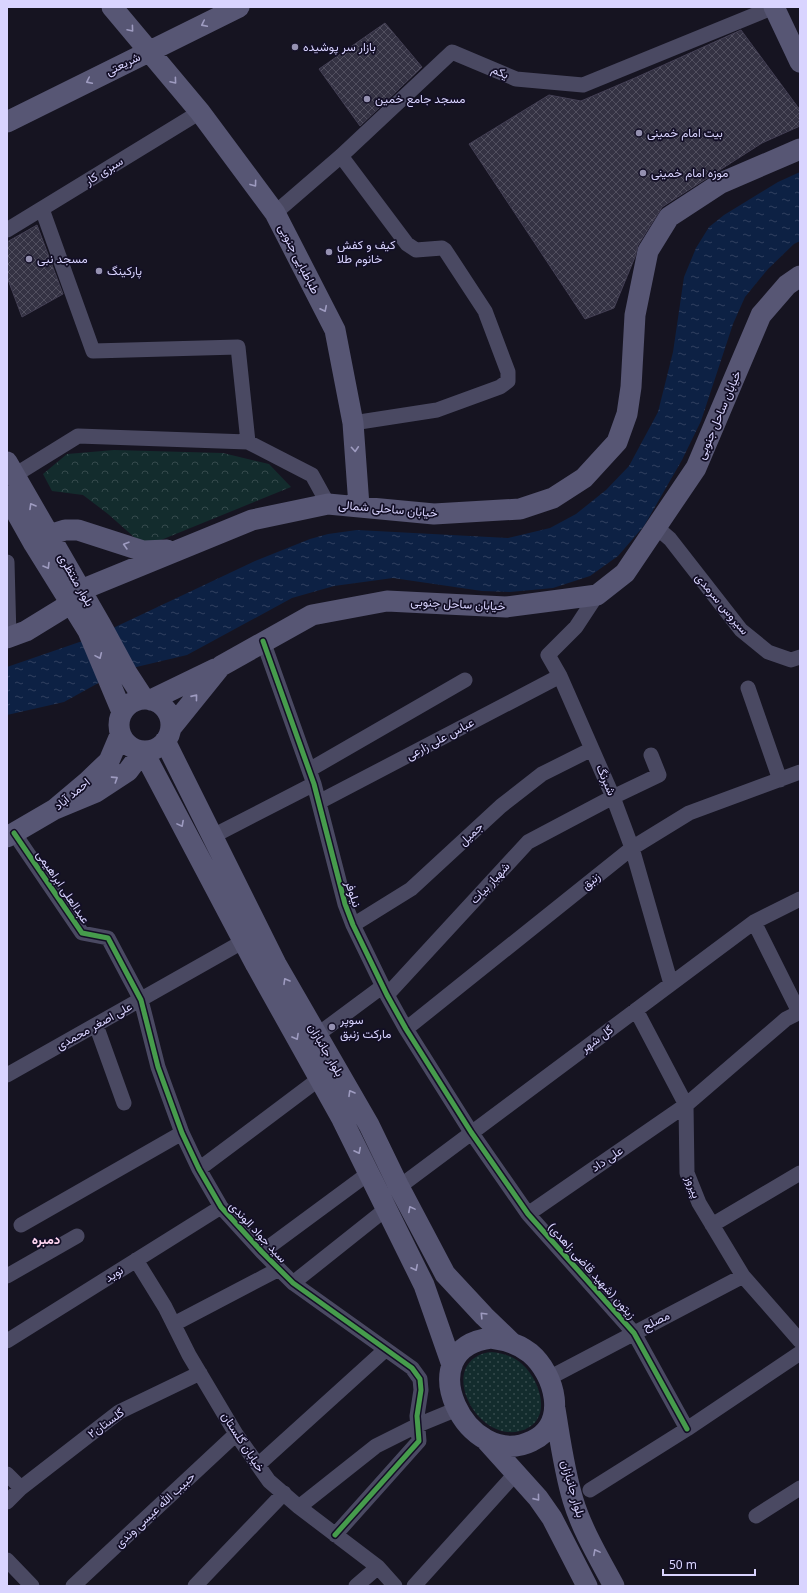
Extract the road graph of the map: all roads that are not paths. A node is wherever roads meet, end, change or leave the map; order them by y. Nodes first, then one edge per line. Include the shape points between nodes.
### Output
1 (112, 7) edge
2 (239, 7) edge
3 (774, 7) edge
4 (787, 7) edge
5 (800, 32) edge
6 (149, 51) junction
7 (800, 62) edge
8 (200, 112) junction
9 (7, 122) edge
10 (800, 149) edge
11 (340, 156) junction
12 (42, 209) junction
13 (275, 213) junction
14 (7, 230) edge
15 (800, 276) edge
16 (353, 423) junction
17 (248, 442) junction
18 (11, 469) edge
19 (7, 496) edge
20 (328, 504) junction
21 (359, 506) junction
22 (656, 527) junction
23 (41, 540) junction
24 (178, 549) junction
25 (7, 562) edge
26 (597, 595) junction
27 (76, 597) junction
28 (8, 638) edge
29 (263, 641) junction
30 (800, 657) edge
31 (221, 666) junction
32 (118, 676) junction
33 (560, 676) junction
34 (465, 680) dead end
35 (748, 688) dead end
36 (147, 700) junction
37 (122, 712) junction
38 (168, 734) junction
39 (120, 735) junction
40 (592, 749) junction
41 (142, 751) junction
42 (651, 755) dead end
43 (800, 772) edge
44 (312, 777) junction
45 (780, 780) junction
46 (613, 797) junction
47 (319, 802) junction
48 (55, 809) junction
49 (10, 835) edge
50 (213, 836) junction
51 (632, 848) junction
52 (800, 899) edge
53 (754, 922) junction
54 (353, 925) junction
55 (244, 941) junction
56 (671, 984) junction
57 (385, 990) junction
58 (141, 1000) junction
59 (636, 1010) junction
60 (800, 1012) edge
61 (96, 1025) junction
62 (406, 1029) junction
63 (317, 1035) junction
64 (7, 1075) edge
65 (319, 1079) junction
66 (124, 1103) dead end
67 (686, 1105) junction
68 (471, 1132) junction
69 (182, 1133) junction
70 (200, 1169) junction
71 (369, 1173) junction
72 (800, 1173) edge
73 (399, 1187) junction
74 (221, 1207) junction
75 (386, 1209) junction
76 (528, 1214) junction
77 (712, 1224) junction
78 (21, 1225) dead end
79 (77, 1236) dead end
80 (262, 1252) junction
81 (136, 1260) junction
82 (279, 1269) junction
83 (7, 1276) edge
84 (743, 1276) junction
85 (293, 1283) junction
86 (174, 1324) junction
87 (634, 1333) junction
88 (7, 1341) edge
89 (800, 1341) edge
90 (512, 1342) junction
91 (385, 1350) junction
92 (800, 1353) edge
93 (452, 1366) junction
94 (200, 1373) junction
95 (549, 1378) junction
96 (457, 1409) junction
97 (554, 1409) junction
98 (418, 1425) junction
99 (687, 1429) junction
100 (236, 1434) junction
101 (483, 1437) junction
102 (258, 1464) junction
103 (7, 1474) edge
104 (516, 1474) junction
105 (20, 1488) junction
106 (800, 1488) edge
107 (590, 1490) dead end
108 (284, 1493) junction
109 (7, 1502) edge
110 (299, 1507) junction
111 (756, 1516) dead end
112 (335, 1535) junction
113 (7, 1560) edge
114 (378, 1567) junction
115 (32, 1586) edge
116 (73, 1586) edge
117 (195, 1586) edge
118 (356, 1586) edge
119 (395, 1586) edge
120 (414, 1586) edge
121 (587, 1586) edge
122 (614, 1586) edge

1 -> 6 main road, طباطبایی جنوبی
2 -> 6 main road, شریعتی
3 - 7 main road
3 - 11 street, یکم via 583,85 516,79 452,52
4 - 5 main road
6 -> 8 main road, طباطبایی جنوبی
6 -> 9 main road, شریعتی
8 - 12 street, سبزی کار
8 -> 13 main road, طباطبایی جنوبی
10 - 21 main road, خیابان ساحلی شمالی via 721,183 669,217 648,251 635,315 627,414 617,442 584,478 553,498 520,509 434,514
11 - 13 street, یکم
11 - 16 street via 407,244 416,250 445,250 485,310 508,372 508,381 500,387 437,410
12 - 14 street, سبزی کار
12 - 17 street via 93,351 238,347
13 -> 16 main road, طباطبایی جنوبی via 335,330
15 - 22 main road, خیابان ساحل جنوبی via 787,286 761,315 696,468
16 -> 21 main road, طباطبایی جنوبی
17 - 18 street via 78,436
17 - 20 street via 312,475
23 -> 18 main road, بلوار منتظری
19 - 23 main road, بلوار منتظری
20 - 21 main road, خیابان ساحلی شمالی
20 - 24 main road, خیابان ساحلی شمالی via 252,520
22 - 26 main road, خیابان ساحل جنوبی via 626,573
22 - 30 street, سیروس سرمدی via 670,539 742,630 768,652 791,660
24 -> 23 main road via 143,551 78,530 65,530
23 - 27 main road, بلوار منتظری
24 - 27 main road, خیابان ساحلی شمالی
25 - 28 street
26 - 29 main road, خیابان ساحل جنوبی via 506,607 387,600 312,615
26 - 33 street, شبرنگ via 576,627 548,655
27 - 28 main road, خیابان ساحلی شمالی via 26,631
27 - 32 main road, بلوار منتظری
29 - 31 main road, خیابان ساحل جنوبی
29 - 44 street, نیلوفر
31 - 36 main road
38 -> 31 main road, خیابان ساحل جنوبی
32 - 36 main road, بلوار منتظری
32 - 37 main road, بلوار منتظری
33 - 40 street, شبرنگ
33 - 47 street, عباس علی زارعی
34 - 44 street
35 - 45 street
36 - 37 main road via 131,703
36 - 38 main road via 164,707 168,713
37 - 39 main road via 118,727
38 - 41 main road via 159,747
38 - 50 main road, بلوار جانبازان
39 - 41 main road via 129,746
39 - 48 main road, احمد آباد via 110,761
40 - 46 street, شبرنگ
40 - 54 street, جمیل via 542,774 501,806 412,889
48 -> 41 main road via 96,792 128,771
41 -> 55 main road, بلوار جانبازان
42 - 46 street, شهباز بیات via 659,775
43 - 45 street, زنبق
44 - 47 street, نیلوفر
44 - 50 street
45 - 51 street, زنبق via 689,814
46 - 51 street, شبرنگ
46 - 57 street, شهباز بیات via 528,842
47 - 54 street, نیلوفر via 338,881
48 - 49 main road, احمد آباد
49 - 58 street, عبدالعلی ابراهیمی via 82,934 108,938
63 -> 50 main road, بلوار جانبازان via 276,964
51 - 56 street, شبرنگ
51 - 62 street, زنبق
52 - 53 street, گل شهر
53 - 56 street, گل شهر
53 - 60 street
54 - 57 street, نیلوفر
55 - 58 street, علی اصغر محمدی
55 -> 65 main road, بلوار جانبازان
56 - 59 street, گل شهر
57 - 62 street, نیلوفر
57 - 63 street, شهباز بیات
58 - 61 street, علی اصغر محمدی
58 - 69 street, سید جواد الوندی via 158,1067
59 - 67 street, پیروز
59 - 68 street, گل شهر
60 - 67 street, علی داد via 786,1019
61 - 64 street, علی اصغر محمدی
61 - 66 street
62 - 68 street, نیلوفر
73 -> 63 main road, بلوار جانبازان via 369,1126
65 - 70 street
65 -> 71 main road, بلوار جانبازان
67 - 76 street, علی داد
67 - 77 street, پیروز via 686,1174
68 - 73 street, گل شهر
68 - 76 street, زیتون (شهید قاضی زاهدی)
69 - 70 street, سید جواد الوندی
69 - 78 street
70 - 74 street, سید جواد الوندی
71 - 75 main road, بلوار جانبازان
71 - 80 street
72 - 77 street
90 -> 73 main road, بلوار جانبازان via 445,1274
74 - 80 street, سید جواد الوندی
74 - 81 street, نوید
75 - 85 street
75 -> 93 main road, بلوار جانبازان via 424,1285
76 - 87 street, زیتون (شهید قاضی زاهدی)
77 - 84 street, پیروز
79 - 83 street
80 - 82 street, سید جواد الوندی
81 - 86 street, خیابان گلستان
81 - 88 street, نوید
82 - 85 street, سید جواد الوندی
82 - 86 street
84 - 87 street, مصلح
84 - 89 street, پیروز
85 - 91 street, سید جواد الوندی
86 - 94 street, خیابان گلستان
87 - 95 street, مصلح
87 - 99 street, زیتون (شهید قاضی زاهدی)
90 - 93 main road via 481,1339 463,1349 456,1356
90 - 95 main road via 530,1353
91 - 98 street, سید جواد الوندی via 412,1368 420,1379
91 - 102 street
92 - 99 street
93 - 96 main road via 451,1396
94 - 100 street, خیابان گلستان
94 - 105 street, گلستان۲ via 118,1412
95 - 97 main road via 554,1393
96 - 98 street
96 - 101 main road via 467,1424
97 - 101 main road via 548,1428 533,1441 513,1446
122 -> 97 main road, بلوار جانبازان via 586,1534 573,1501
98 - 110 street via 376,1446
98 - 112 street, سید جواد الوندی via 419,1440
99 - 107 street
100 - 102 street, خیابان گلستان
100 - 116 street, حبیب الله عیسی وندی
101 - 104 main road
102 - 108 street, خیابان گلستان via 269,1481
103 - 105 street
104 - 120 street
104 -> 121 main road via 552,1518
105 - 109 street, گلستان۲
106 - 111 street
108 - 110 street, خیابان گلستان
108 - 117 street
110 - 112 street, خیابان گلستان
112 - 114 street, خیابان گلستان
113 - 115 street
114 - 118 street
114 - 119 street, خیابان گلستان

